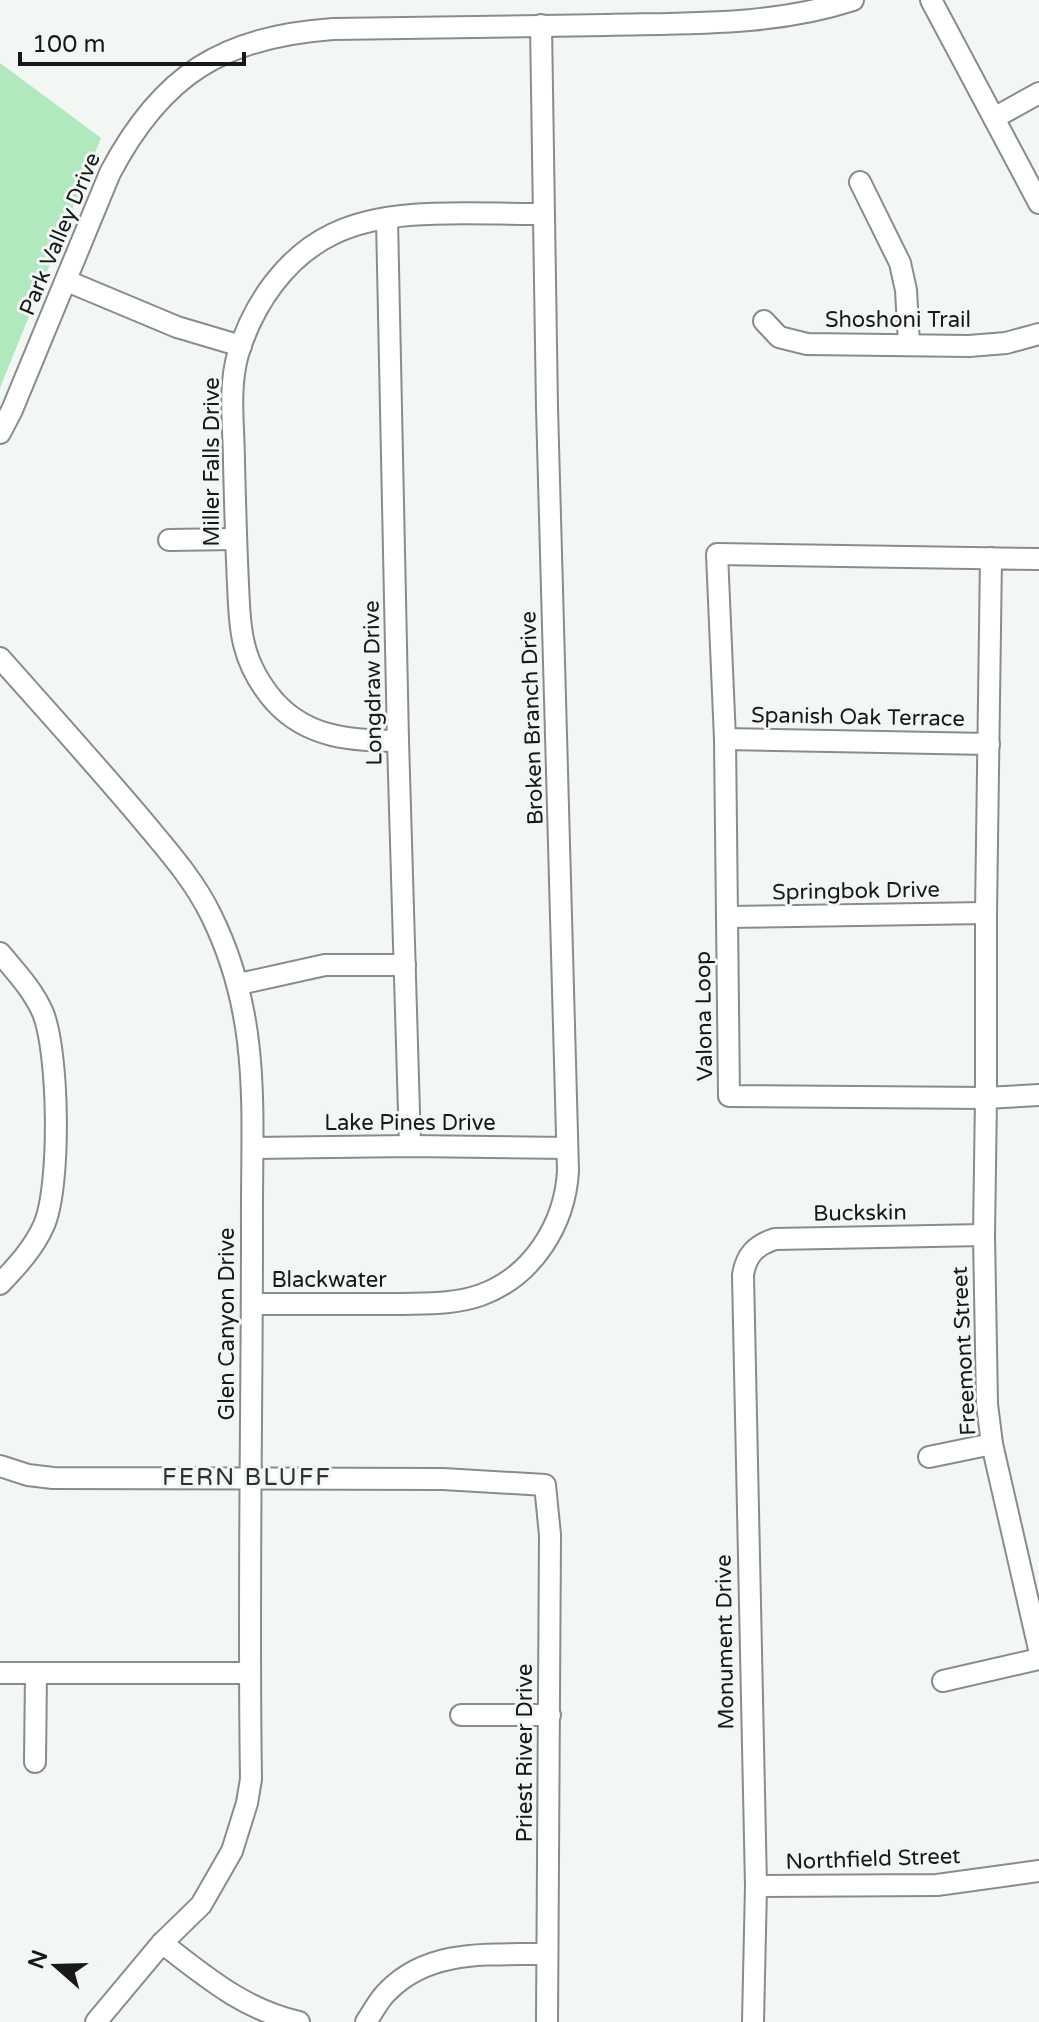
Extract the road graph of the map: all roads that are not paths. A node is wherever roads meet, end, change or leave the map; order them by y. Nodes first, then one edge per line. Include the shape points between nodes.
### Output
1 (853, 0) edge
2 (931, 0) edge
3 (541, 25) junction
4 (1039, 93) edge
5 (994, 118) junction
6 (860, 182) dead end
7 (1039, 203) edge
8 (542, 214) junction
9 (387, 219) junction
10 (67, 281) junction
11 (764, 321) dead end
12 (1039, 334) edge
13 (909, 344) junction
14 (241, 346) junction
15 (0, 433) edge
16 (235, 539) junction
17 (169, 540) dead end
18 (991, 558) junction
19 (1039, 559) edge
20 (0, 658) edge
21 (725, 739) junction
22 (398, 741) junction
23 (989, 744) junction
24 (986, 913) junction
25 (727, 917) junction
26 (0, 953) edge
27 (405, 965) junction
28 (239, 984) junction
29 (1039, 1095) edge
30 (986, 1098) junction
31 (410, 1146) junction
32 (253, 1148) junction
33 (567, 1148) junction
34 (984, 1235) junction
35 (746, 1261) joint
36 (0, 1284) edge
37 (405, 1303) joint
38 (253, 1304) junction
39 (992, 1444) junction
40 (929, 1457) dead end
41 (0, 1466) edge
42 (250, 1478) junction
43 (1039, 1649) edge
44 (1039, 1659) edge
45 (0, 1673) edge
46 (36, 1673) junction
47 (249, 1673) junction
48 (943, 1681) dead end
49 (461, 1715) dead end
50 (550, 1715) junction
51 (35, 1762) dead end
52 (1039, 1871) edge
53 (756, 1886) junction
54 (162, 1943) junction
55 (547, 1954) junction
56 (96, 2022) edge
57 (299, 2022) edge
58 (366, 2022) edge
59 (547, 2022) edge
60 (753, 2022) edge

1 - 3 street, Park Valley Drive via 795,15 731,22
2 - 5 street
3 - 8 street, Broken Branch Drive
3 - 10 street, Park Valley Drive via 320,30 279,34 232,49 178,83 135,130 110,173
4 - 5 street
5 - 7 street
6 - 13 street via 900,263
8 - 9 street, Miller Falls Drive
8 - 33 street, Broken Branch Drive
9 - 14 street, Miller Falls Drive via 333,234 303,254 262,299
9 - 22 street, Longdraw Drive
10 - 14 street via 177,327
10 - 15 street, Park Valley Drive
11 - 13 street, Shoshoni Trail via 791,341
12 - 13 street, Shoshoni Trail via 994,344
14 - 16 street, Miller Falls Drive via 233,381
16 - 17 street
16 - 22 street, Miller Falls Drive via 244,646 275,702 303,723 336,737
18 - 19 street, Valona Loop
18 - 21 street, Valona Loop via 717,554
18 - 23 street
20 - 28 street, Glen Canyon Drive via 183,869 210,913
21 - 23 street, Spanish Oak Terrace
21 - 25 street, Valona Loop
22 - 27 street, Longdraw Drive
23 - 24 street
24 - 25 street, Springbok Drive
24 - 30 street
25 - 30 street, Valona Loop via 729,1096
26 - 36 street via 44,1014 54,1070 50,1206 32,1247
27 - 28 street via 325,965
27 - 31 street, Longdraw Drive
28 - 32 street, Glen Canyon Drive via 251,1051
29 - 30 street
30 - 34 street, Freemont Street
31 - 32 street, Lake Pines Drive
31 - 33 street, Lake Pines Drive
32 - 38 street, Glen Canyon Drive
33 - 37 street, Broken Branch Drive via 563,1204 530,1262 482,1294
34 - 35 street, Buckskin via 775,1239 754,1249
34 - 39 street, Freemont Street via 984,1366
35 - 53 street, Monument Drive
37 - 38 street, Blackwater
38 - 42 street, Glen Canyon Drive
39 - 40 street
39 - 43 street, Freemont Street
41 - 42 street via 53,1478
42 - 47 street, Glen Canyon Drive
42 - 50 street, Priest River Drive via 545,1485
44 - 48 street
45 - 46 street
46 - 47 street
46 - 51 street
47 - 54 street, Glen Canyon Drive via 251,1779 241,1828 201,1905
49 - 50 street
50 - 55 street, Priest River Drive
52 - 53 street, Northfield Street via 937,1885
53 - 60 street, Monument Drive
54 - 56 street, Glen Canyon Drive
54 - 57 street via 227,1993
55 - 58 street via 485,1955 420,1966 387,1992
55 - 59 street, Priest River Drive

